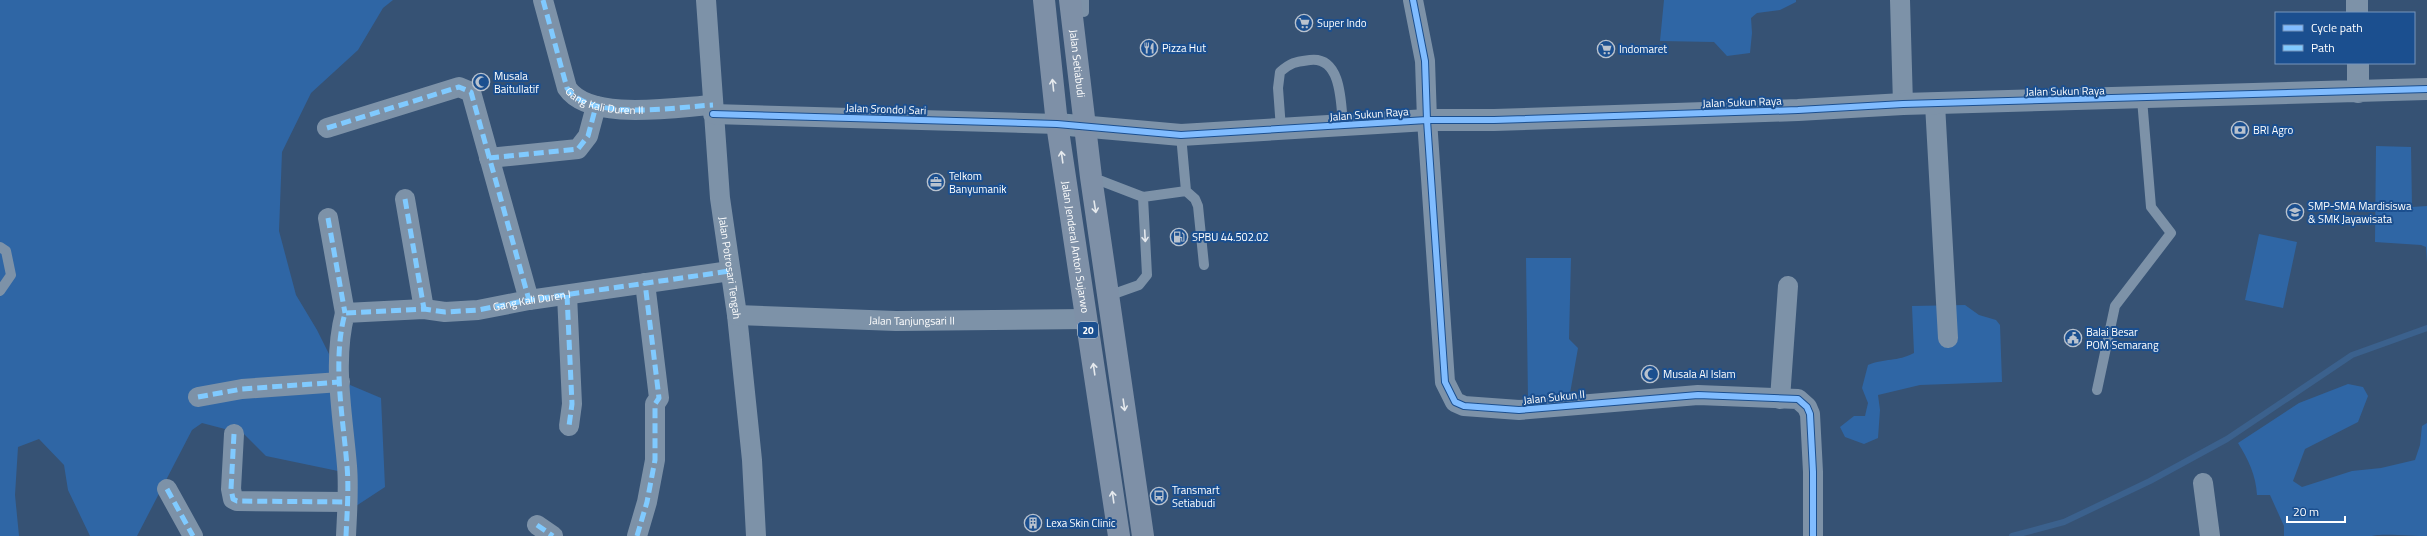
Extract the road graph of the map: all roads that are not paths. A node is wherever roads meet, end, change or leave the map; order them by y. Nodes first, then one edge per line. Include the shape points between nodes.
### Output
1 (543, 0) edge
2 (706, 0) edge
3 (1044, 0) edge
4 (1084, 0) edge
5 (1413, 0) edge
6 (1900, 0) edge
7 (2357, 0) edge
8 (1077, 6) edge
9 (2357, 12) edge
10 (2358, 64) edge
11 (2427, 90) edge
12 (2358, 92) junction
13 (2142, 99) junction
14 (1903, 104) junction
15 (1935, 104) junction
16 (596, 106) junction
17 (713, 109) junction
18 (1427, 120) junction
19 (1057, 124) junction
20 (1084, 126) junction
21 (1343, 126) junction
22 (327, 128) dead end
23 (1281, 129) junction
24 (1181, 135) junction
25 (490, 158) junction
26 (1091, 178) junction
27 (1186, 191) junction
28 (1143, 197) junction
29 (404, 199) dead end
30 (328, 218) dead end
31 (0, 247) edge
32 (1204, 265) dead end
33 (730, 271) junction
34 (645, 283) junction
35 (1788, 286) dead end
36 (0, 291) edge
37 (568, 294) junction
38 (1108, 296) junction
39 (529, 300) junction
40 (424, 309) junction
41 (737, 315) junction
42 (1086, 319) junction
43 (344, 320) junction
44 (1948, 338) dead end
45 (340, 382) junction
46 (2097, 390) dead end
47 (198, 397) dead end
48 (1780, 398) junction
49 (570, 426) dead end
50 (234, 434) dead end
51 (2203, 483) dead end
52 (167, 489) dead end
53 (347, 502) junction
54 (193, 536) edge
55 (346, 536) edge
56 (637, 536) edge
57 (756, 536) edge
58 (1119, 536) edge
59 (1142, 536) edge
60 (1813, 536) edge
61 (2210, 536) edge

1 - 16 street, Gang Kali Duren II via 567,88 577,100
2 - 17 street, Jalan Potrosari Tengah
19 -> 3 highway, 20
4 - 8 lane
5 - 18 street via 1424,53
6 - 14 street
7 - 9 street
8 - 20 highway, Jalan Setiabudi / 20
10 - 12 street
11 - 12 street, Jalan Sukun Raya
12 - 13 street, Jalan Sukun Raya
13 - 15 street, Jalan Sukun Raya
13 - 46 lane via 2151,207 2171,233 2115,306
14 - 15 street, Jalan Sukun Raya
14 - 18 street, Jalan Sukun Raya via 1798,110
15 - 44 street
16 - 17 street, Gang Kali Duren II via 614,111
16 - 25 street via 588,136 578,149
17 - 19 street, Jalan Srondol Sari
17 - 33 street, Jalan Potrosari Tengah via 720,198
18 - 21 street, Jalan Sukun Raya
18 - 48 street, Jalan Sukun II via 1445,382 1455,402 1464,406 1519,410 1698,396
19 - 20 street, Jalan Sukun Raya
42 -> 19 highway, Jalan Jenderal Anton Sujarwo / 20
20 - 24 street, Jalan Sukun Raya
20 - 26 highway, 20
21 - 23 street, Jalan Sukun Raya
21 - 23 lane via 1338,84 1330,65 1318,59 1292,62 1280,72 1278,88
22 - 25 street via 459,87 471,92
23 - 24 street, Jalan Sukun Raya
24 - 27 lane
25 - 39 street
26 - 28 lane
26 -> 38 highway, 20
27 - 28 lane
27 - 32 lane via 1195,199 1198,206
28 -> 38 lane via 1147,275 1139,286
29 - 40 street
30 - 43 street
31 - 36 lane via 6,251 11,275
33 - 34 street, Gang Kali Duren I
33 - 41 street, Jalan Potrosari Tengah
34 - 37 street, Gang Kali Duren I
34 - 56 street via 659,398 655,404 655,460
35 - 48 street
37 - 39 street, Gang Kali Duren I
37 - 49 street via 572,404
38 -> 59 highway, 20
39 - 40 street, Gang Kali Duren I via 478,310 445,312
40 - 43 street, Gang Kali Duren I
41 - 42 street, Jalan Tanjungsari II via 896,321
41 - 57 street, Jalan Potrosari Tengah via 752,460
58 -> 42 highway, Jalan Jenderal Anton Sujarwo / 20
43 - 45 street
45 - 47 street via 242,389
45 - 53 street via 347,467
48 - 60 street, Jalan Sukun II via 1798,399 1807,407 1810,414
50 - 53 street via 231,489 233,499
51 - 61 street
52 - 54 street
53 - 55 street

